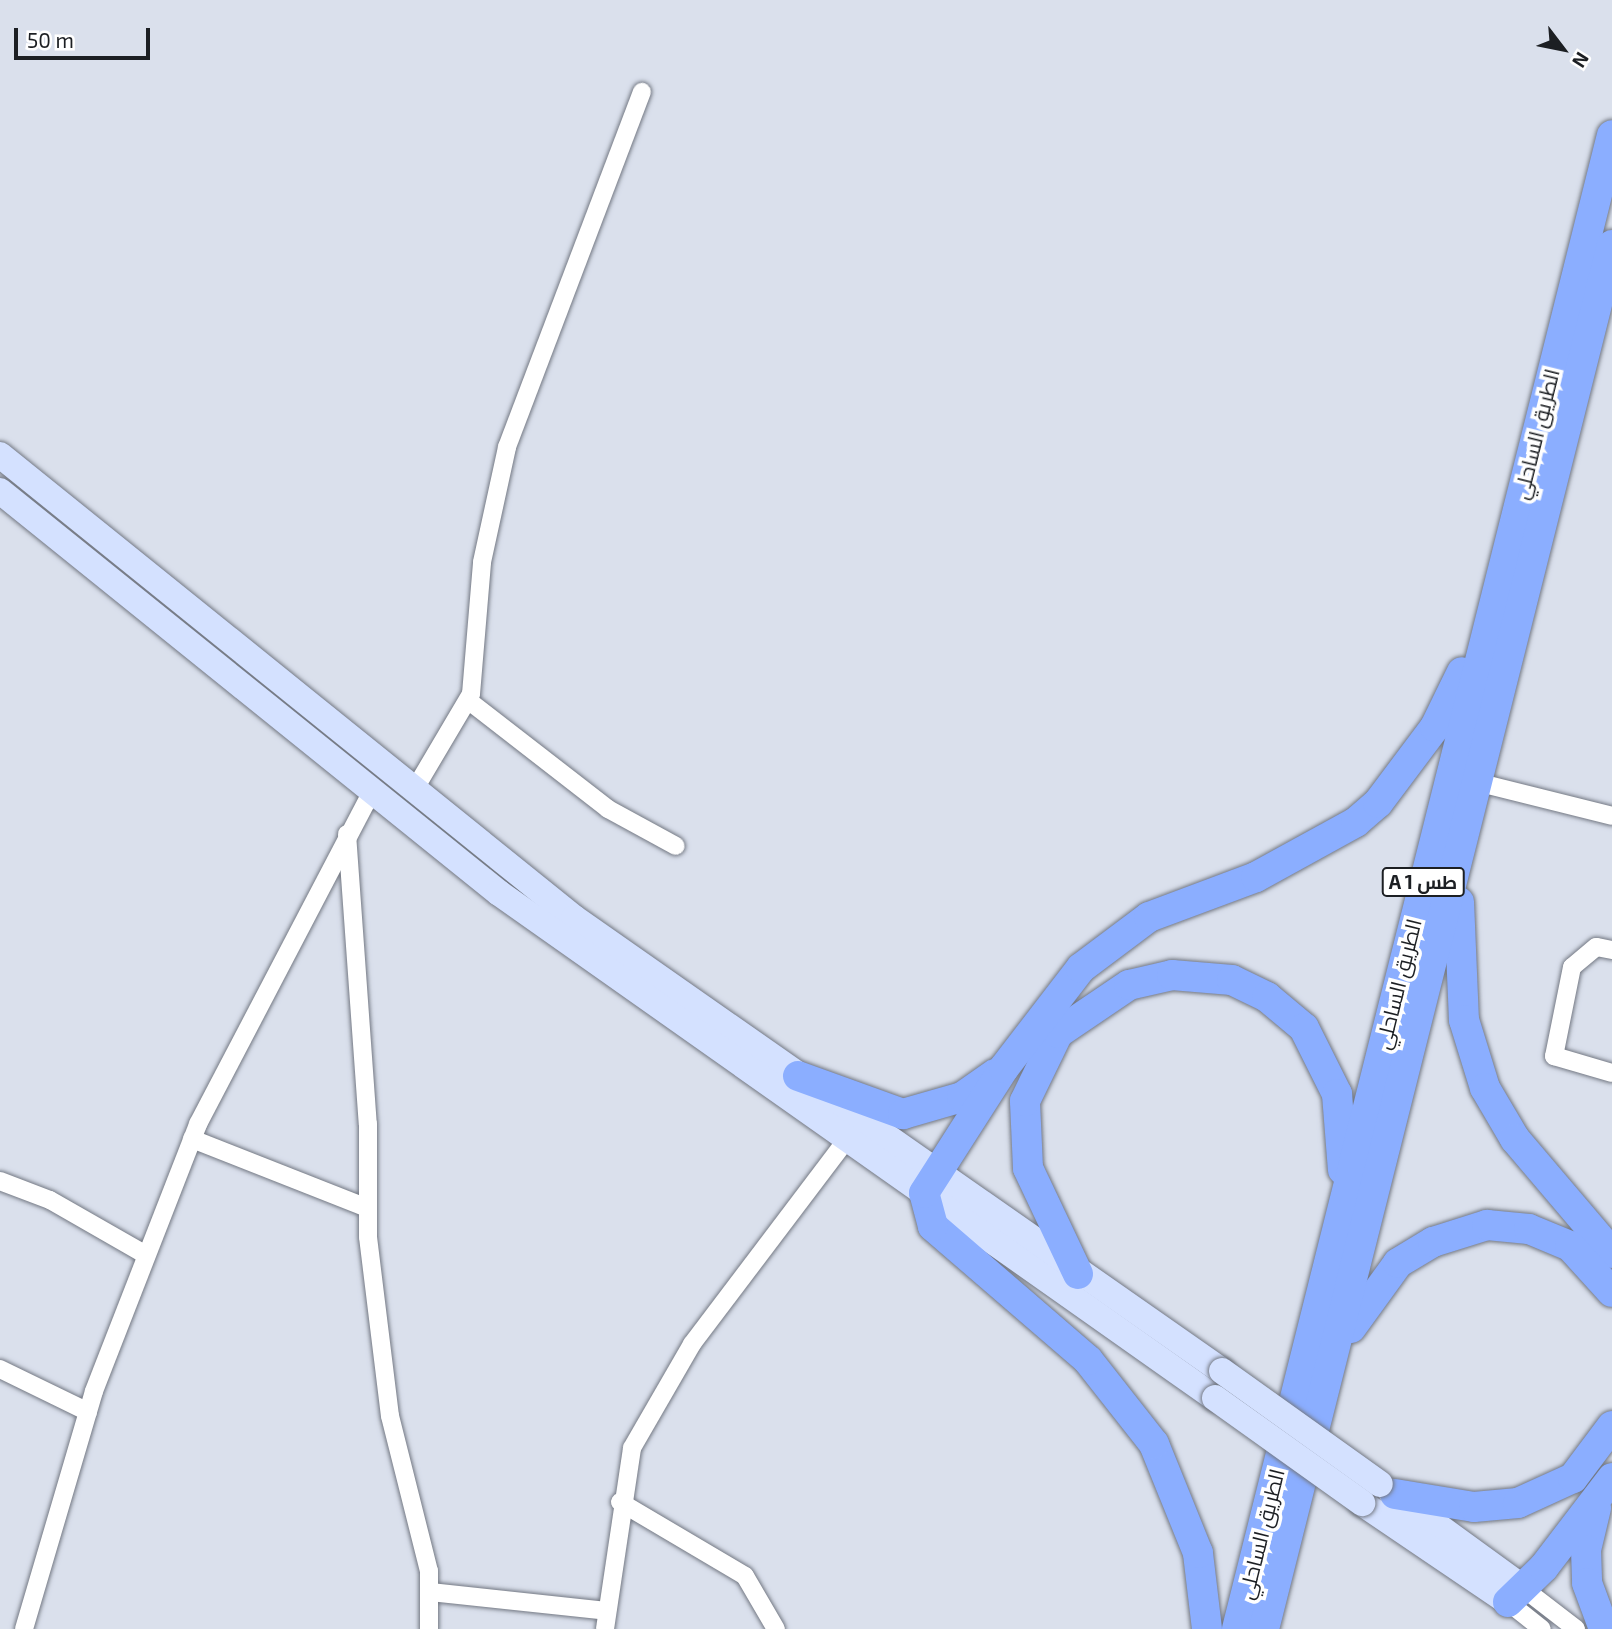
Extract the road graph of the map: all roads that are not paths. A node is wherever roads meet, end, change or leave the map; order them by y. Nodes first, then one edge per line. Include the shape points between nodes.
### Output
1 (642, 92) dead end
2 (1612, 135) edge
3 (1612, 245) edge
4 (0, 455) edge
5 (0, 491) edge
6 (1486, 630) junction
7 (469, 701) junction
8 (1479, 783) junction
9 (372, 791) junction
10 (413, 792) junction
11 (1612, 816) edge
12 (347, 834) junction
13 (676, 846) dead end
14 (1460, 855) junction
15 (1612, 950) edge
16 (1004, 1068) junction
17 (1612, 1073) edge
18 (798, 1076) junction
19 (192, 1139) junction
20 (848, 1139) junction
21 (0, 1181) edge
22 (931, 1182) junction
23 (1346, 1192) junction
24 (367, 1208) junction
25 (1612, 1253) edge
26 (146, 1255) junction
27 (1078, 1274) junction
28 (1612, 1292) edge
29 (0, 1369) edge
30 (1324, 1389) junction
31 (88, 1412) junction
32 (1612, 1426) edge
33 (1608, 1483) edge
34 (1379, 1494) junction
35 (620, 1502) junction
36 (430, 1592) junction
37 (1515, 1595) junction
38 (607, 1611) junction
39 (24, 1629) edge
40 (429, 1629) edge
41 (605, 1629) edge
42 (776, 1629) edge
43 (1207, 1629) edge
44 (1237, 1629) edge
45 (1264, 1629) edge
46 (1542, 1629) edge
47 (1576, 1629) edge
48 (1604, 1629) edge

1 - 7 street via 507,447 482,562
2 - 6 highway, الطريق الساحلي / A 1 طس
3 - 8 highway, الطريق الساحلي / A 1 طس
4 - 10 main road
5 - 9 main road
6 - 16 highway via 1435,727 1378,803 1316,850 1190,898 1112,939 1081,968
6 - 23 highway, الطريق الساحلي / A 1 طس
7 - 10 street
7 - 13 street via 608,809
8 - 11 street
8 - 14 highway, الطريق الساحلي / A 1 طس
9 - 12 street
9 - 20 main road via 519,908
10 - 18 main road via 574,918
12 - 19 street
12 - 24 street via 368,1124
14 - 25 highway via 1459,981 1485,1088 1516,1139
14 - 30 highway, الطريق الساحلي / A 1 طس
15 - 17 street via 1596,947 1572,967 1554,1056
16 - 18 highway via 962,1097 903,1114
16 - 22 highway
18 - 22 main road
19 - 24 street
19 - 26 street
20 - 22 main road
20 - 35 street via 692,1344 632,1448
21 - 26 street via 50,1200
22 - 27 main road
22 - 34 main road, bridge via 1215,1398
22 - 43 highway via 933,1226 1088,1360 1149,1436 1198,1552
23 - 27 highway via 1337,1094 1304,1028 1267,997 1232,980 1172,975 1129,985 1058,1033 1025,1101 1028,1168
23 - 44 highway, الطريق الساحلي / A 1 طس
24 - 36 street via 390,1416 418,1515
26 - 31 street
27 - 34 main road, bridge via 1222,1371
28 - 30 highway via 1578,1254 1548,1235 1509,1226 1465,1229 1398,1263 1375,1286
29 - 31 street
30 - 45 highway, الطريق الساحلي / A 1 طس
31 - 39 street
32 - 34 highway via 1573,1478 1518,1503 1474,1507
33 - 37 highway
33 - 48 highway via 1586,1550 1587,1583
34 - 37 main road
35 - 38 street
35 - 42 street via 745,1576
36 - 38 street
36 - 40 street
37 - 46 street
37 - 47 street
38 - 41 street

